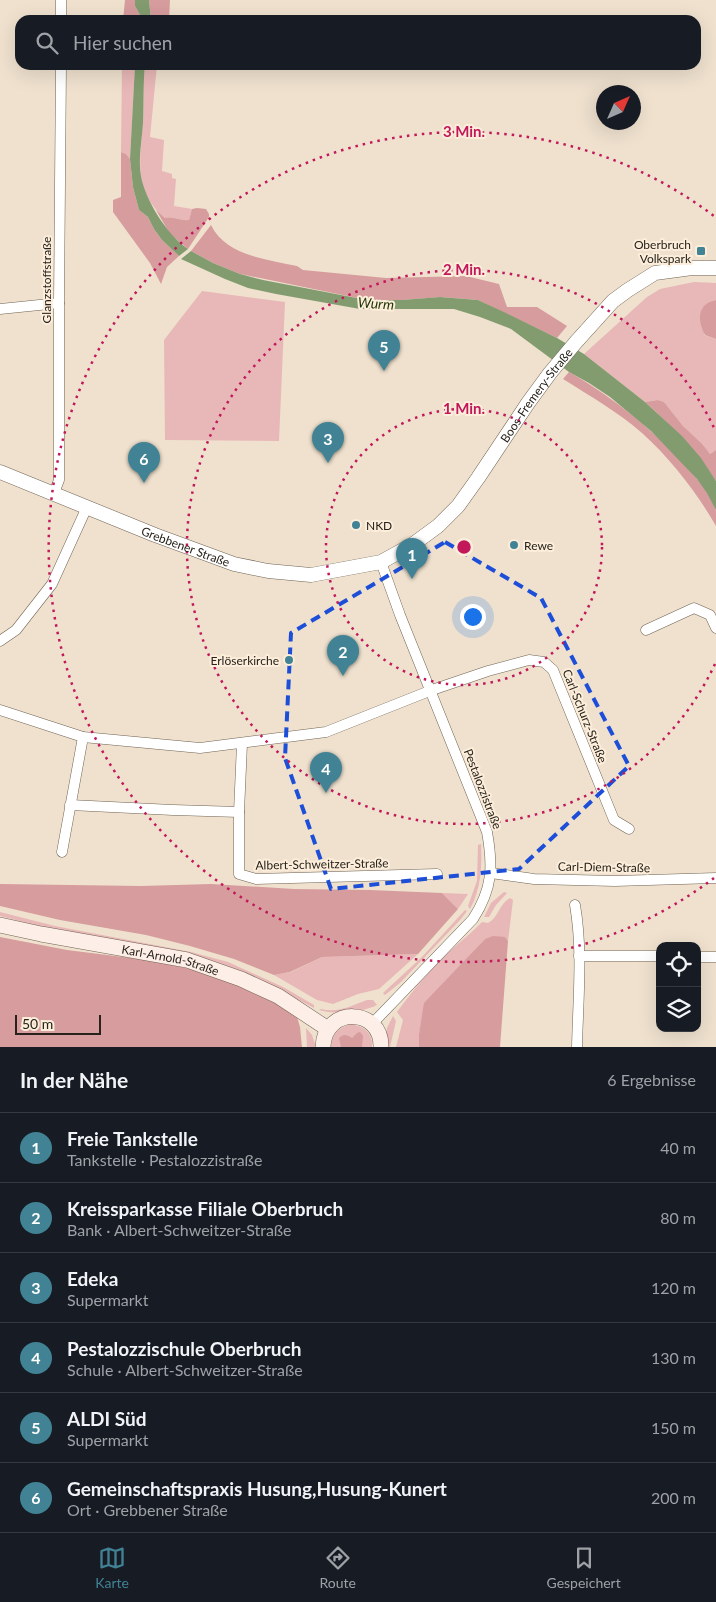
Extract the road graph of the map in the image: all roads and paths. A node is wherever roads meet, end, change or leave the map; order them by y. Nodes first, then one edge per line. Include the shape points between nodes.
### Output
1 (61, 0) edge
2 (61, 15) edge
3 (61, 70) edge
4 (716, 268) edge
5 (58, 303) junction
6 (0, 309) edge
7 (0, 472) edge
8 (54, 493) junction
9 (87, 508) junction
10 (381, 562) junction
11 (716, 628) edge
12 (646, 630) dead end
13 (0, 641) edge
14 (432, 690) junction
15 (0, 711) edge
16 (83, 737) junction
17 (242, 744) junction
18 (70, 805) junction
19 (239, 812) junction
20 (629, 829) dead end
21 (62, 852) dead end
22 (437, 874) dead end
23 (491, 874) junction
24 (716, 878) edge
25 (575, 905) dead end
26 (0, 925) edge
27 (579, 956) junction
28 (656, 956) edge
29 (701, 956) edge
30 (716, 957) edge
31 (372, 1024) junction
32 (328, 1029) junction
33 (323, 1047) edge
34 (382, 1047) edge
35 (577, 1047) edge

1 - 2 street
3 - 5 street, Glanzstoffstraße
4 - 10 street, Boos-Fremery-Straße via 656,273 613,301 554,368 458,506 412,545
5 - 6 street
5 - 8 street, Glanzstoffstraße via 59,480
7 - 8 street, Grebbener Straße
8 - 9 street, Grebbener Straße
9 - 10 street, Grebbener Straße via 234,564 268,571 311,575
9 - 13 street via 52,584 16,630
10 - 14 street, Pestalozzistraße
11 - 12 street via 710,615 694,608
14 - 17 street via 326,732
14 - 20 street, Carl-Schurz-Straße via 529,660 544,662 554,670 614,820
14 - 23 street, Pestalozzistraße via 487,832
15 - 16 street
16 - 17 street via 200,748
16 - 18 street
17 - 19 street, Albert-Schweitzer-Straße
18 - 19 street
18 - 21 street
19 - 22 street, Albert-Schweitzer-Straße via 239,874 256,879
23 - 24 street, Carl-Diem-Straße via 534,879 615,881
23 - 31 street, Pestalozzistraße via 484,899 473,918
25 - 27 street
26 - 32 main road, Karl-Arnold-Straße via 187,960 278,996
27 - 28 street
27 - 35 street
29 - 30 street
31 - 32 main road via 352,1016 338,1020
31 - 34 main road
32 - 33 main road

